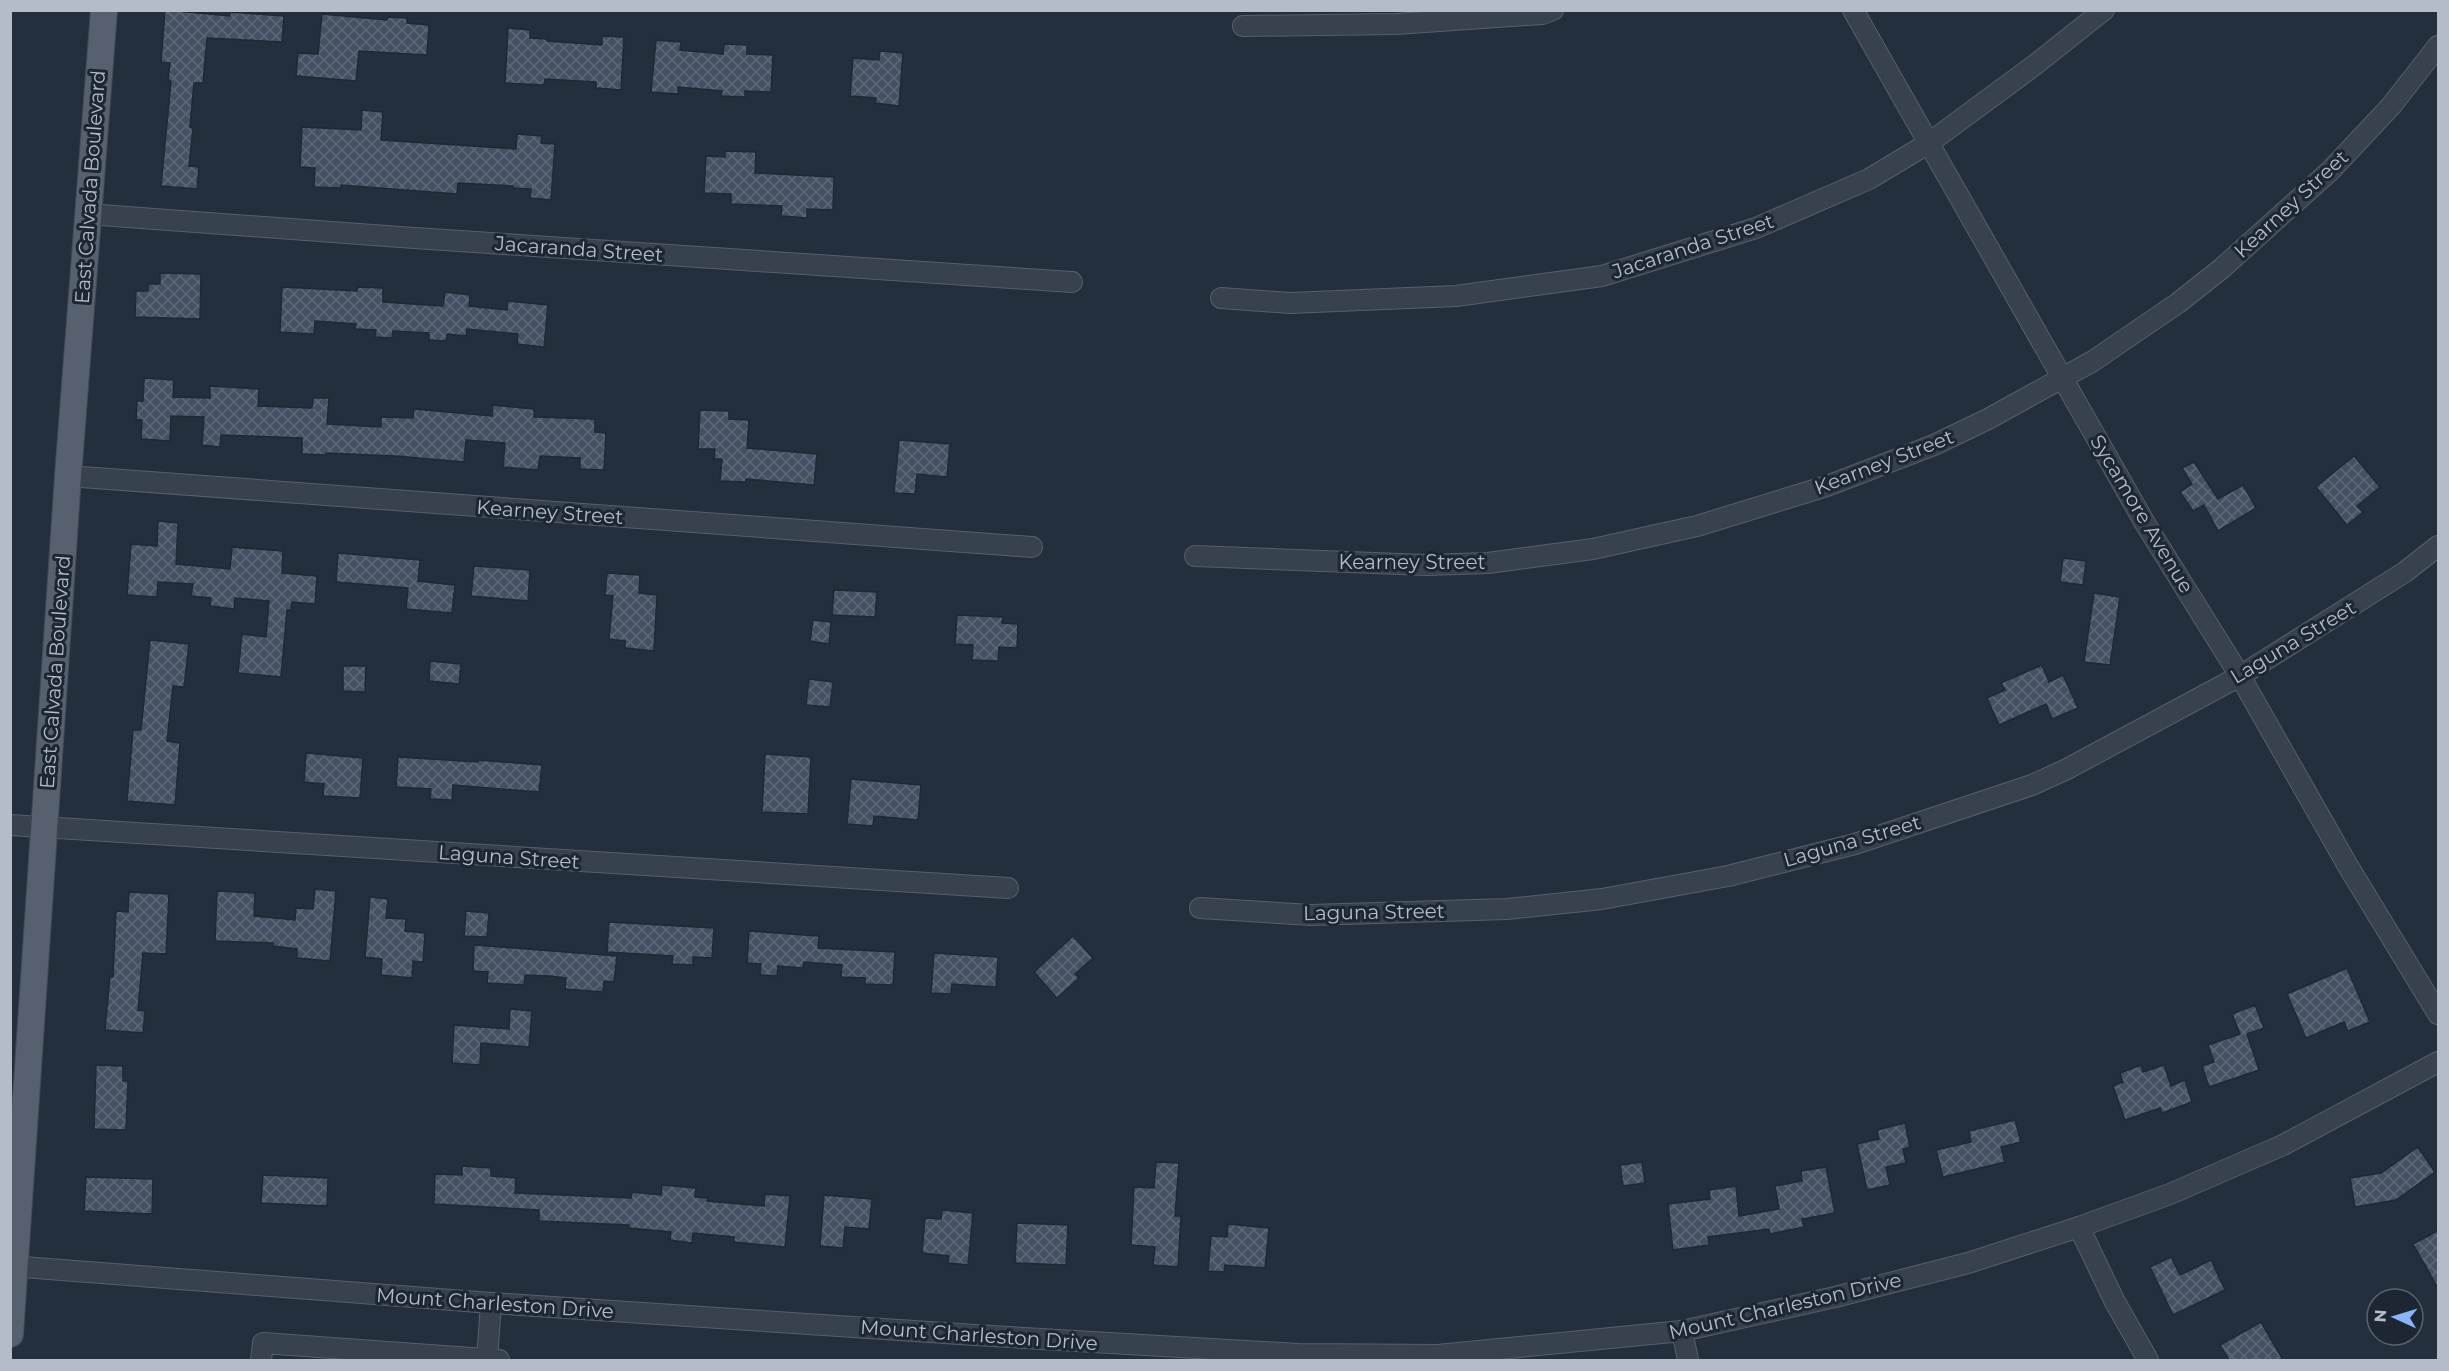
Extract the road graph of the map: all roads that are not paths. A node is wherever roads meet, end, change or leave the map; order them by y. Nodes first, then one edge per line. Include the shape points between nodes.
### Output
1 (104, 10) edge
2 (1553, 10) edge
3 (1853, 10) edge
4 (2104, 10) edge
5 (1243, 26) dead end
6 (2439, 46) edge
7 (1929, 143) junction
8 (87, 214) junction
9 (1072, 282) dead end
10 (1221, 298) dead end
11 (2062, 379) junction
12 (68, 476) junction
13 (2439, 546) edge
14 (1032, 547) dead end
15 (1195, 556) dead end
16 (2240, 676) junction
17 (10, 825) edge
18 (45, 827) junction
19 (1008, 888) dead end
20 (1200, 908) dead end
21 (2439, 1014) edge
22 (2439, 1062) edge
23 (2079, 1227) junction
24 (12, 1266) edge
25 (491, 1303) junction
26 (1682, 1331) junction
27 (10, 1334) edge
28 (261, 1360) edge
29 (487, 1360) edge
30 (499, 1360) edge
31 (1688, 1360) edge
32 (2148, 1360) edge

1 - 8 main road, East Calvada Boulevard
2 - 5 street via 1542,14 1396,24
3 - 7 street, Sycamore Avenue
4 - 7 street, Jacaranda Street
6 - 11 street, Kearney Street via 2391,106 2330,171 2221,269 2178,303
7 - 10 street, Jacaranda Street via 1869,179 1756,228 1602,276 1456,296 1290,303
7 - 11 street, Sycamore Avenue
8 - 9 street, Jacaranda Street
8 - 12 main road, East Calvada Boulevard
11 - 15 street, Kearney Street via 1934,445 1827,486 1697,526 1593,549 1488,563 1426,565
11 - 16 street, Sycamore Avenue via 2146,525
12 - 14 street, Kearney Street
12 - 18 main road, East Calvada Boulevard
13 - 16 street, Laguna Street via 2405,572
16 - 20 street, Laguna Street via 2032,785 1855,844 1728,876 1602,899 1507,909 1311,915
16 - 21 street, Sycamore Avenue via 2348,866
17 - 18 street, Laguna Street
18 - 19 street, Laguna Street
18 - 24 main road, East Calvada Boulevard
22 - 23 street, Mount Charleston Drive via 2283,1145 2170,1194
23 - 26 street, Mount Charleston Drive via 1968,1263
23 - 32 street
24 - 25 street, Mount Charleston Drive
24 - 27 main road, East Calvada Boulevard
25 - 26 street, Mount Charleston Drive via 1298,1354 1438,1355
25 - 29 street
26 - 31 street
28 - 29 street via 262,1342
29 - 30 street

